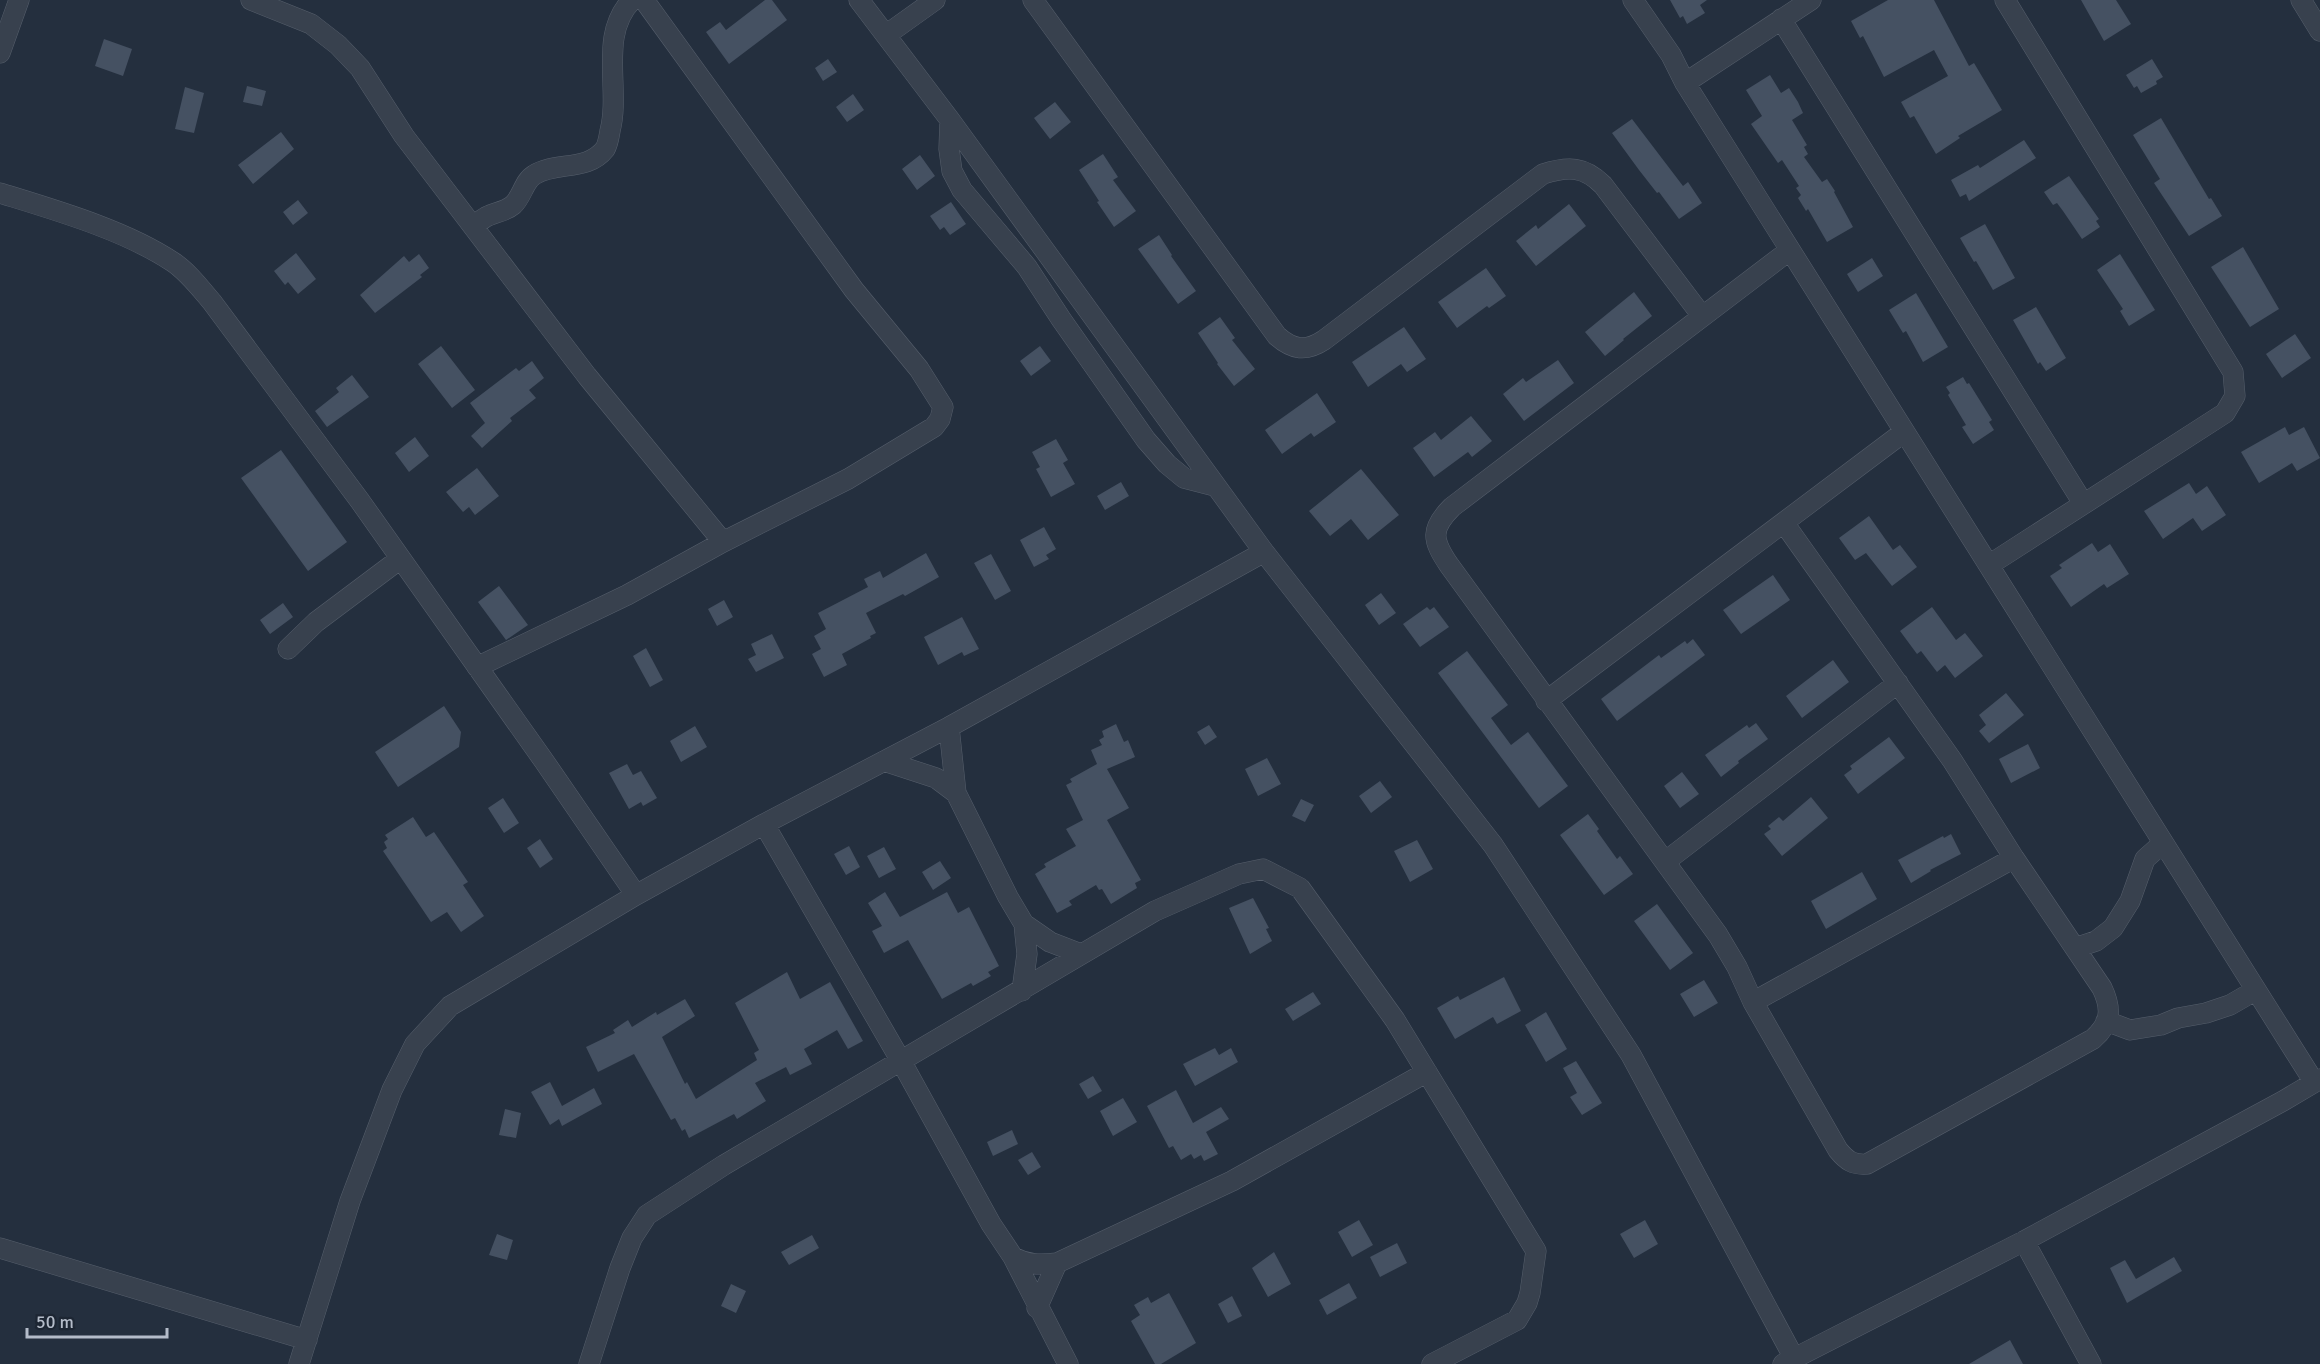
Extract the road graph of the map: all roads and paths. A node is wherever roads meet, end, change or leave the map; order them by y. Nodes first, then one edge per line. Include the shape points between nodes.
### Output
1 (19, 0) edge
2 (251, 0) edge
3 (632, 0) edge
4 (644, 0) edge
5 (859, 0) edge
6 (935, 0) edge
7 (1033, 0) edge
8 (1633, 0) edge
9 (1811, 0) edge
10 (2005, 0) edge
11 (2301, 0) edge
12 (1781, 19) junction
13 (2320, 31) edge
14 (886, 35) junction
15 (0, 53) edge
16 (1685, 83) junction
17 (950, 120) junction
18 (0, 193) edge
19 (473, 226) junction
20 (1790, 250) junction
21 (1702, 316) junction
22 (1123, 357) junction
23 (1099, 372) junction
24 (1904, 432) junction
25 (1215, 486) junction
26 (2083, 503) junction
27 (1784, 523) junction
28 (723, 542) junction
29 (1264, 552) junction
30 (400, 559) junction
31 (1989, 565) junction
32 (288, 649) dead end
33 (477, 667) junction
34 (1898, 683) junction
35 (1546, 701) junction
36 (949, 727) junction
37 (884, 761) junction
38 (956, 793) junction
39 (764, 824) junction
40 (2163, 843) junction
41 (2014, 858) junction
42 (1666, 861) junction
43 (636, 895) junction
44 (1024, 924) junction
45 (2075, 948) junction
46 (1081, 954) junction
47 (2256, 990) junction
48 (1022, 991) junction
49 (1753, 1002) junction
50 (2106, 1022) junction
51 (901, 1061) junction
52 (1427, 1072) junction
53 (2317, 1080) edge
54 (2024, 1241) junction
55 (0, 1248) edge
56 (1013, 1257) junction
57 (1057, 1263) junction
58 (1037, 1308) junction
59 (307, 1340) junction
60 (1788, 1361) edge
61 (2089, 1363) edge
62 (299, 1364) edge
63 (589, 1364) edge
64 (1068, 1364) edge
65 (1432, 1364) edge

1 - 15 street
2 - 19 street via 310,24 338,45 360,68 404,136
3 - 19 street via 615,27 614,110 606,147 593,160 533,175 512,206
4 - 28 street via 854,290 919,369 943,407 934,427 848,479
5 - 14 street
6 - 14 street
7 - 21 street via 1277,336 1296,348 1305,349 1324,340 1543,174 1558,169 1581,170 1603,185
8 - 16 street via 1671,55
9 - 12 street
10 - 26 street via 2233,372 2235,396 2225,413
11 - 13 street
12 - 16 street
12 - 26 street
14 - 17 street
16 - 20 street
17 - 22 street
17 - 23 street via 952,171 962,190 1027,267
18 - 30 street via 128,238 174,263 212,302
19 - 28 street via 587,376
20 - 21 street
20 - 24 street
21 - 35 street via 1452,507 1436,530 1435,541 1449,565
22 - 23 street
22 - 25 street
23 - 25 street via 1167,464 1184,478
24 - 27 street
24 - 31 street
25 - 29 street
26 - 31 street
27 - 34 street
27 - 35 street
28 - 33 street via 627,595
29 - 36 street
29 - 60 street via 1493,845 1630,1055
30 - 32 street via 316,622
30 - 33 street
31 - 40 street
33 - 43 street
34 - 41 street
34 - 42 street
35 - 42 street
36 - 37 street
36 - 38 street
37 - 38 street via 936,778
37 - 39 street
38 - 44 street
39 - 43 street
39 - 51 street
40 - 45 street via 2145,859 2130,901 2113,928 2096,941
40 - 47 street
41 - 45 street
41 - 49 street
42 - 49 street via 1733,959
43 - 59 street via 450,1006 415,1044 392,1090 350,1201
44 - 46 street via 1050,942
44 - 48 street via 1027,954
45 - 50 street via 2108,1001
46 - 48 street
46 - 52 street via 1155,912 1239,874 1263,869 1300,888 1395,1020
47 - 50 street via 2230,1005 2161,1025 2130,1030
47 - 53 street
48 - 51 street
49 - 50 street via 1838,1150 1854,1164 1880,1158 2093,1039
51 - 56 street
51 - 63 street via 724,1165 648,1215 632,1238 620,1268
52 - 57 street via 1232,1181
52 - 65 street via 1536,1251 1527,1303 1517,1320
53 - 54 street
54 - 60 street
54 - 61 street
55 - 59 street
56 - 57 street via 1037,1265
56 - 58 street
57 - 58 street
58 - 64 street
59 - 62 street

